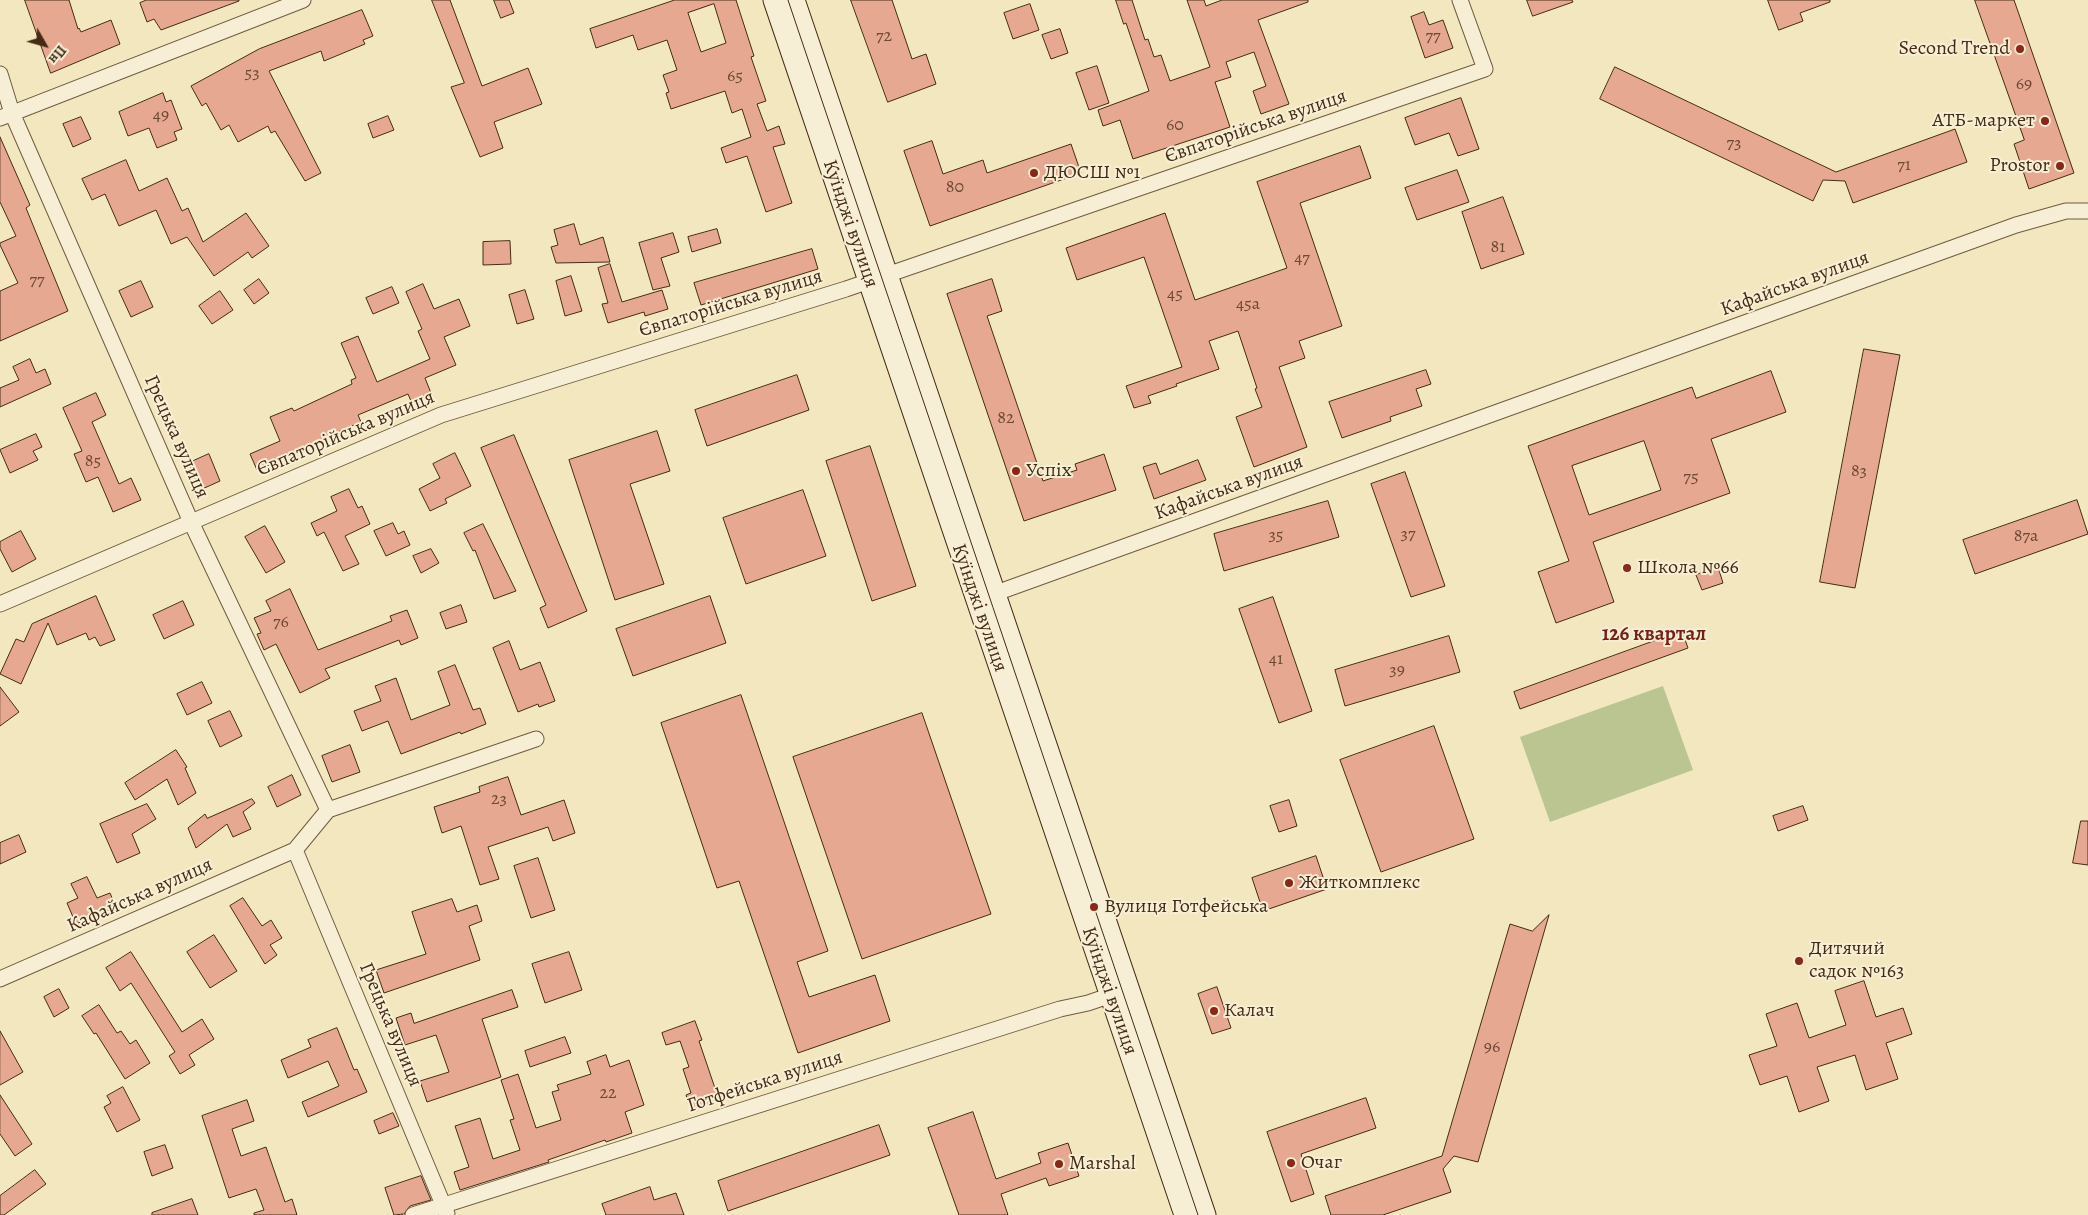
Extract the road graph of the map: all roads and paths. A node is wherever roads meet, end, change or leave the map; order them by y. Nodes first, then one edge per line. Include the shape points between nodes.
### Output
1 (303, 0) edge
2 (774, 0) edge
3 (794, 0) edge
4 (1460, 0) edge
5 (0, 74) edge
6 (6, 116) edge
7 (2088, 211) edge
8 (878, 279) junction
9 (191, 522) junction
10 (986, 597) junction
11 (0, 604) edge
12 (536, 739) dead end
13 (328, 810) junction
14 (295, 850) junction
15 (0, 979) edge
16 (1119, 992) junction
17 (445, 1210) edge
18 (413, 1215) edge
19 (1185, 1215) edge
20 (1205, 1215) edge

1 - 6 street
2 - 8 main road, Куїнджі вулиця
3 - 8 main road, Куїнджі вулиця
4 - 8 street, Євпаторійська вулиця via 1485,69
5 - 6 street, Грецька вулиця
6 - 9 street, Грецька вулиця
7 - 10 street, Кафайська вулиця via 2066,211 2016,225
8 - 9 street, Євпаторійська вулиця via 441,414
8 - 10 main road, Куїнджі вулиця
9 - 11 street, Євпаторійська вулиця
9 - 13 street, Грецька вулиця
10 - 16 main road, Куїнджі вулиця
12 - 13 street
13 - 14 street
14 - 15 street, Кафайська вулиця
14 - 17 street, Грецька вулиця
16 - 17 street, Готфейська вулиця
16 - 19 main road, Куїнджі вулиця
16 - 20 main road, Куїнджі вулиця
17 - 18 street, Готфейська вулиця

